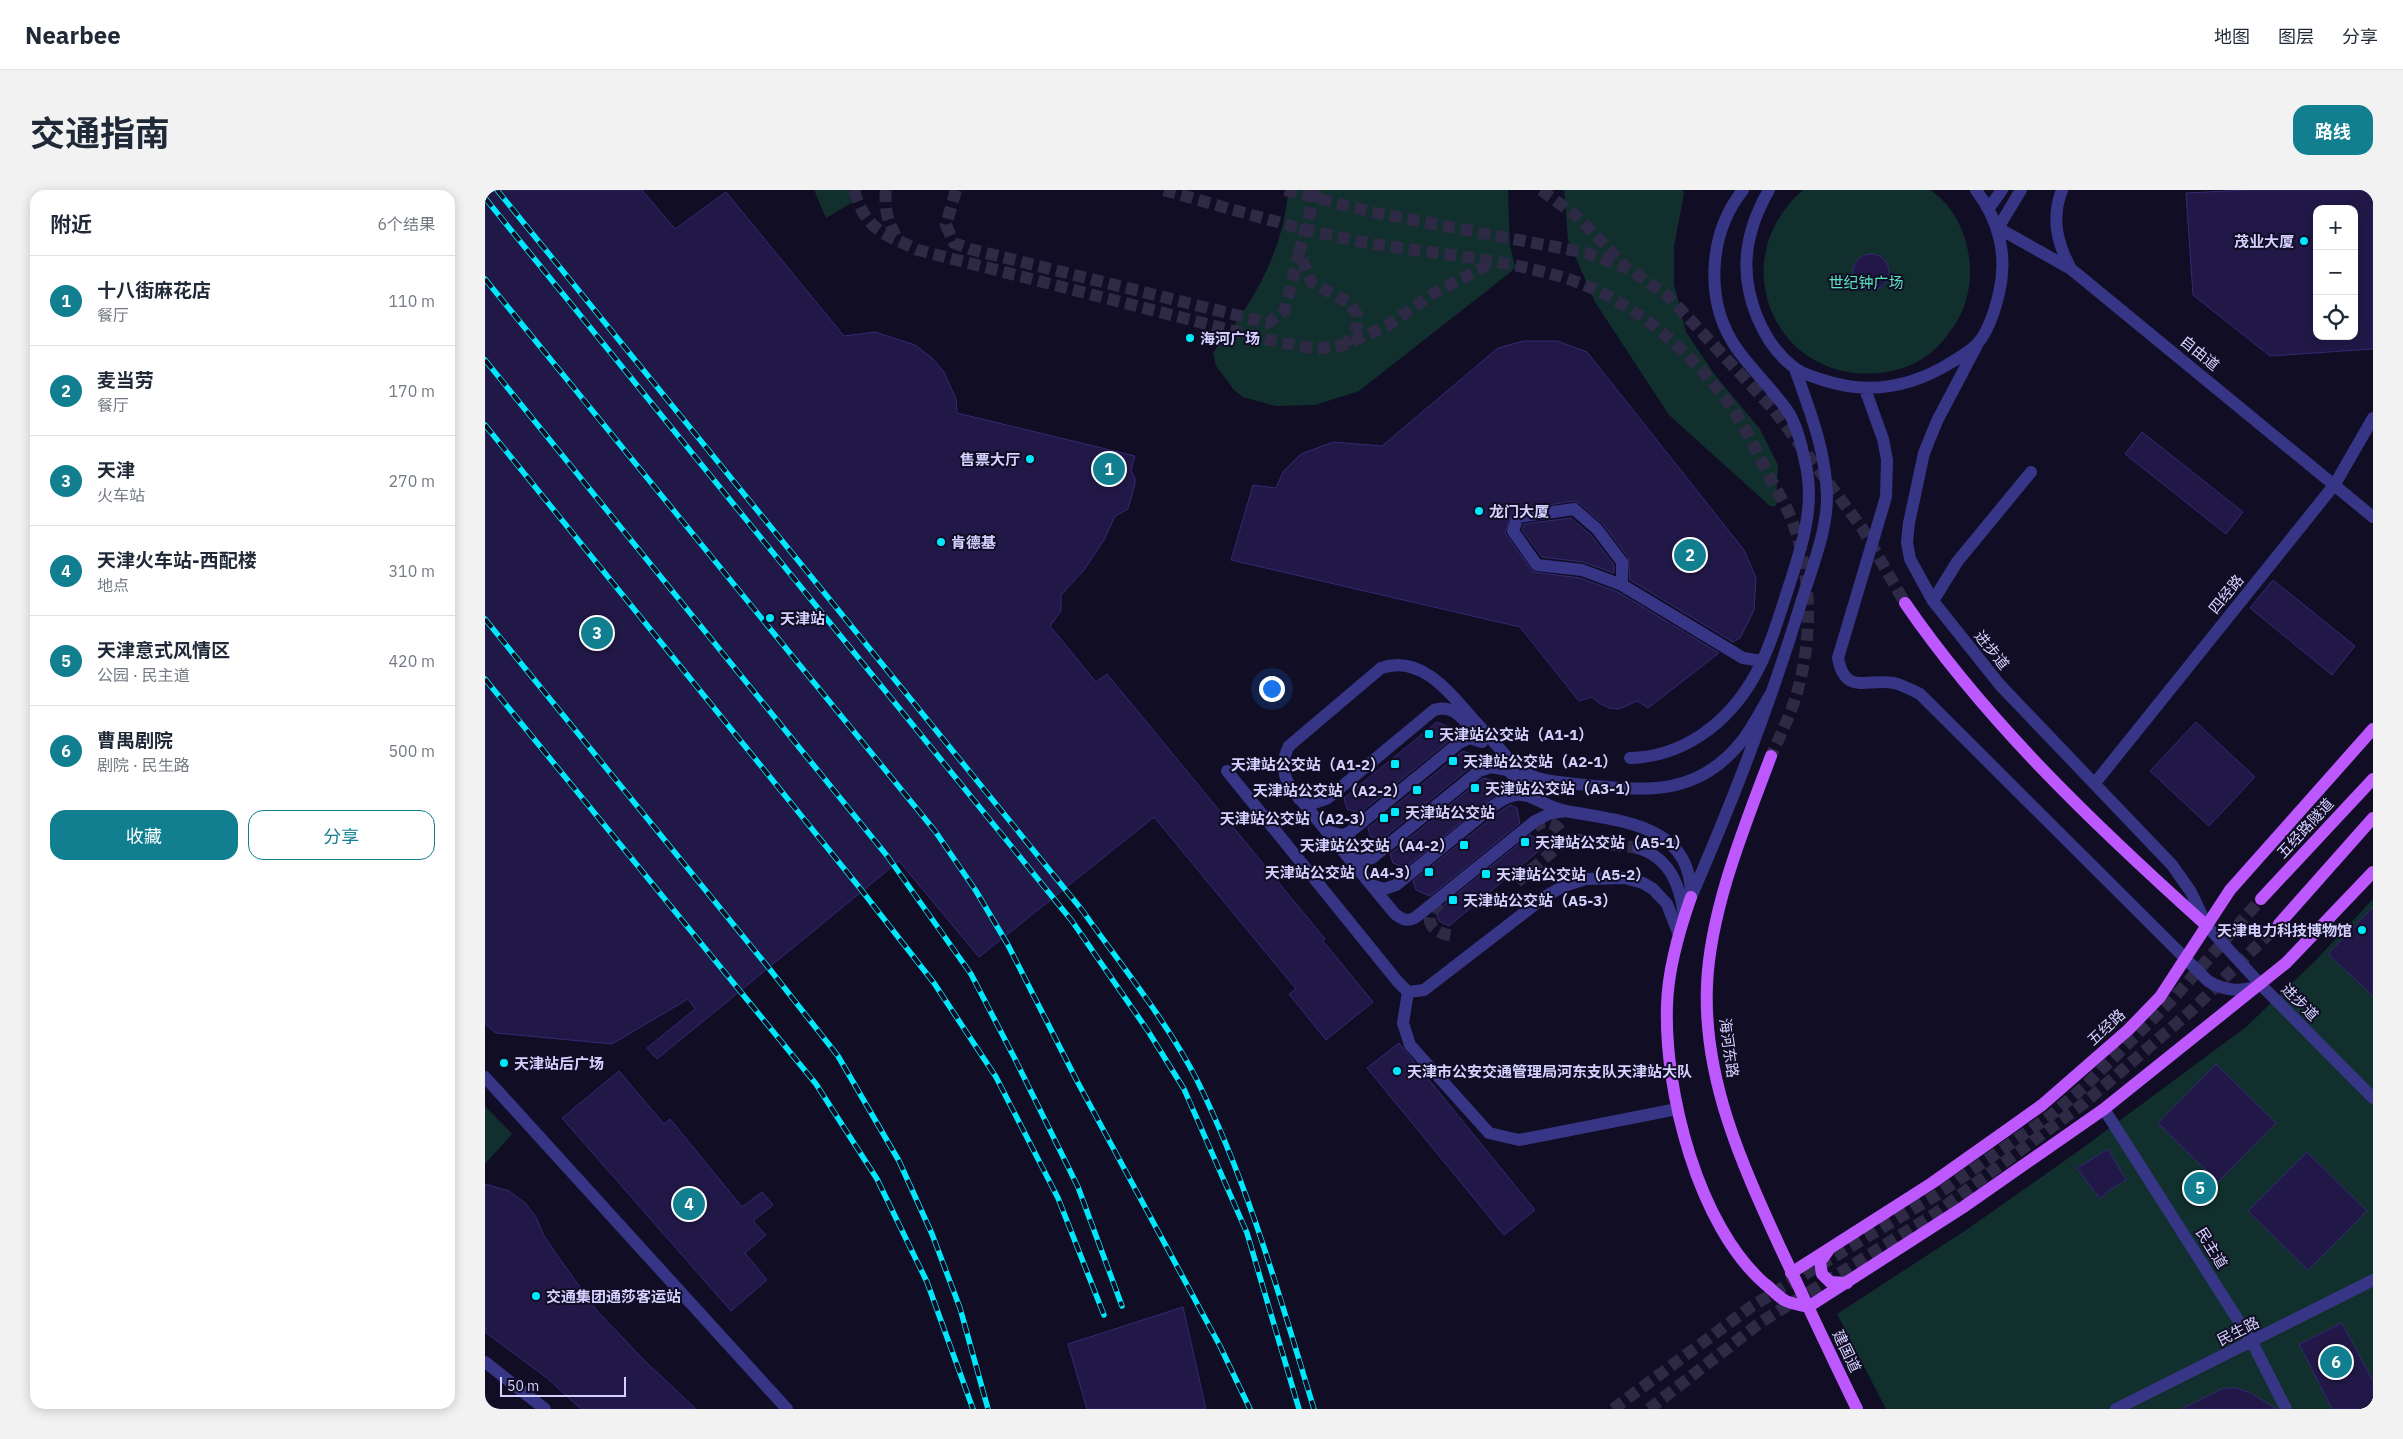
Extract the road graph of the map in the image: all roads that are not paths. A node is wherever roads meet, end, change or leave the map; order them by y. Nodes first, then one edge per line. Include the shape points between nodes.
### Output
1 (1743, 190) edge
2 (1769, 190) edge
3 (1976, 190) edge
4 (2002, 190) edge
5 (2021, 190) edge
6 (2062, 190) edge
7 (1989, 208) junction
8 (1999, 228) junction
9 (2071, 269) junction
10 (1977, 345) junction
11 (1795, 369) junction
12 (1865, 389) junction
13 (2373, 418) edge
14 (2031, 472) dead end
15 (2335, 484) junction
16 (2373, 516) edge
17 (1622, 585) junction
18 (1933, 601) junction
19 (1905, 603) tunnel mouth
20 (1762, 661) junction
21 (1770, 695) junction
22 (2373, 729) edge
23 (1483, 742) junction
24 (1771, 756) tunnel mouth
25 (1630, 758) dead end
26 (1507, 770) junction
27 (1227, 771) dead end
28 (2373, 780) edge
29 (2095, 783) junction
30 (1299, 799) junction
31 (1534, 799) junction
32 (1566, 811) junction
33 (2373, 818) edge
34 (1326, 831) junction
35 (1638, 848) tunnel mouth
36 (1348, 857) junction
37 (2373, 872) edge
38 (1371, 885) junction
39 (1691, 898) junction
40 (2261, 899) tunnel mouth
41 (1684, 918) junction
42 (2279, 924) tunnel mouth
43 (2207, 926) junction
44 (1679, 935) junction
45 (2187, 959) junction
46 (2261, 985) junction
47 (1408, 992) junction
48 (485, 1077) edge
49 (2373, 1098) edge
50 (2104, 1108) junction
51 (1677, 1109) junction
52 (1829, 1250) junction
53 (1791, 1273) junction
54 (2373, 1280) edge
55 (1847, 1282) junction
56 (1808, 1307) junction
57 (2252, 1342) junction
58 (485, 1362) edge
59 (545, 1409) edge
60 (787, 1409) edge
61 (1857, 1409) edge
62 (2116, 1409) edge
63 (2287, 1409) edge

1 - 20 street via 1728,214 1716,250 1717,306 1736,348 1788,411 1807,472 1809,493 1804,533
2 - 11 street via 1749,241 1748,278 1762,329 1776,350
3 - 7 street
4 - 7 street
5 - 8 street
6 - 9 street via 2057,203 2057,227 2060,249
7 - 8 street
8 - 9 street, 自由道
8 - 10 street, 进步道 via 2003,273 1995,309
9 - 15 street, 自由道
10 - 12 street via 1924,377 1889,387
10 - 18 street, 进步道 via 1924,453 1909,523 1907,542 1910,559
11 - 12 street via 1839,386
11 - 21 street via 1820,442 1827,498 1817,550
12 - 45 street via 1883,439 1887,460 1886,497 1838,658 1840,671 1848,681 1892,683 1919,694
13 - 15 street, 四经路
14 - 18 street via 1957,562
15 - 16 street, 自由道
15 - 29 street, 四经路
17 - 17 street via 1622,562 1597,529 1574,509 1518,517 1513,531 1537,566 1582,570
17 - 20 street via 1743,658
18 - 29 street, 进步道 via 2000,686
19 - 43 main road, 进步道 via 1949,665 2005,731 2141,867
20 - 25 street via 1739,699 1688,745 1650,758
21 - 30 street via 1743,741 1724,760 1703,774 1663,788 1621,788 1553,782 1524,773 1435,678 1409,667 1388,666 1381,668 1289,746 1283,760 1284,773
21 - 39 street via 1742,777
22 - 43 main road, 五经路 via 2230,890
23 - 26 street
23 - 30 street via 1453,710 1441,708 1428,715 1328,798 1314,803
23 - 34 street via 1470,738 1459,743 1350,832 1342,835
24 - 53 main road, 海河东路 via 1748,816 1716,923 1707,977 1708,1015 1715,1070 1726,1118 1744,1168
26 - 31 street
26 - 36 street via 1491,767 1479,771 1372,858 1360,861
27 - 47 street
28 - 40 main road, 五经路隧道
29 - 43 street, 进步道 via 2172,865 2191,892
30 - 34 street
31 - 32 street
31 - 38 street via 1522,794 1506,796 1395,886 1384,889
32 - 38 street via 1551,813 1535,821 1410,921 1395,914
32 - 39 street via 1605,816 1661,836 1677,853 1688,873
33 - 42 main road
34 - 36 street
35 - 41 street via 1660,858 1668,869 1679,890
36 - 38 street
37 - 46 main road
39 - 41 main road
41 - 44 main road
43 - 45 main road, 五经路
43 - 46 street, 进步道
44 - 47 street via 1667,904 1653,889 1625,878 1586,879 1553,891 1425,990
44 - 51 main road via 1667,1004
45 - 46 street via 2208,981 2221,988 2245,990
45 - 52 main road, 五经路 via 2160,997 2128,1030 2042,1105 1932,1183
46 - 49 street, 进步道
46 - 50 main road
47 - 51 street via 1403,1023 1411,1045 1489,1133 1519,1140
48 - 60 street
50 - 55 main road via 1961,1208
50 - 57 street, 民主道
51 - 56 main road via 1709,1204 1735,1250 1757,1277 1785,1300
52 - 53 main road, 五经路
52 - 55 main road via 1820,1262 1821,1274 1830,1282
53 - 56 main road, 海河东路
54 - 57 street, 民生路
55 - 56 main road
56 - 61 main road, 建国道
57 - 62 street, 民生路
57 - 63 street, 民主道
58 - 59 street

